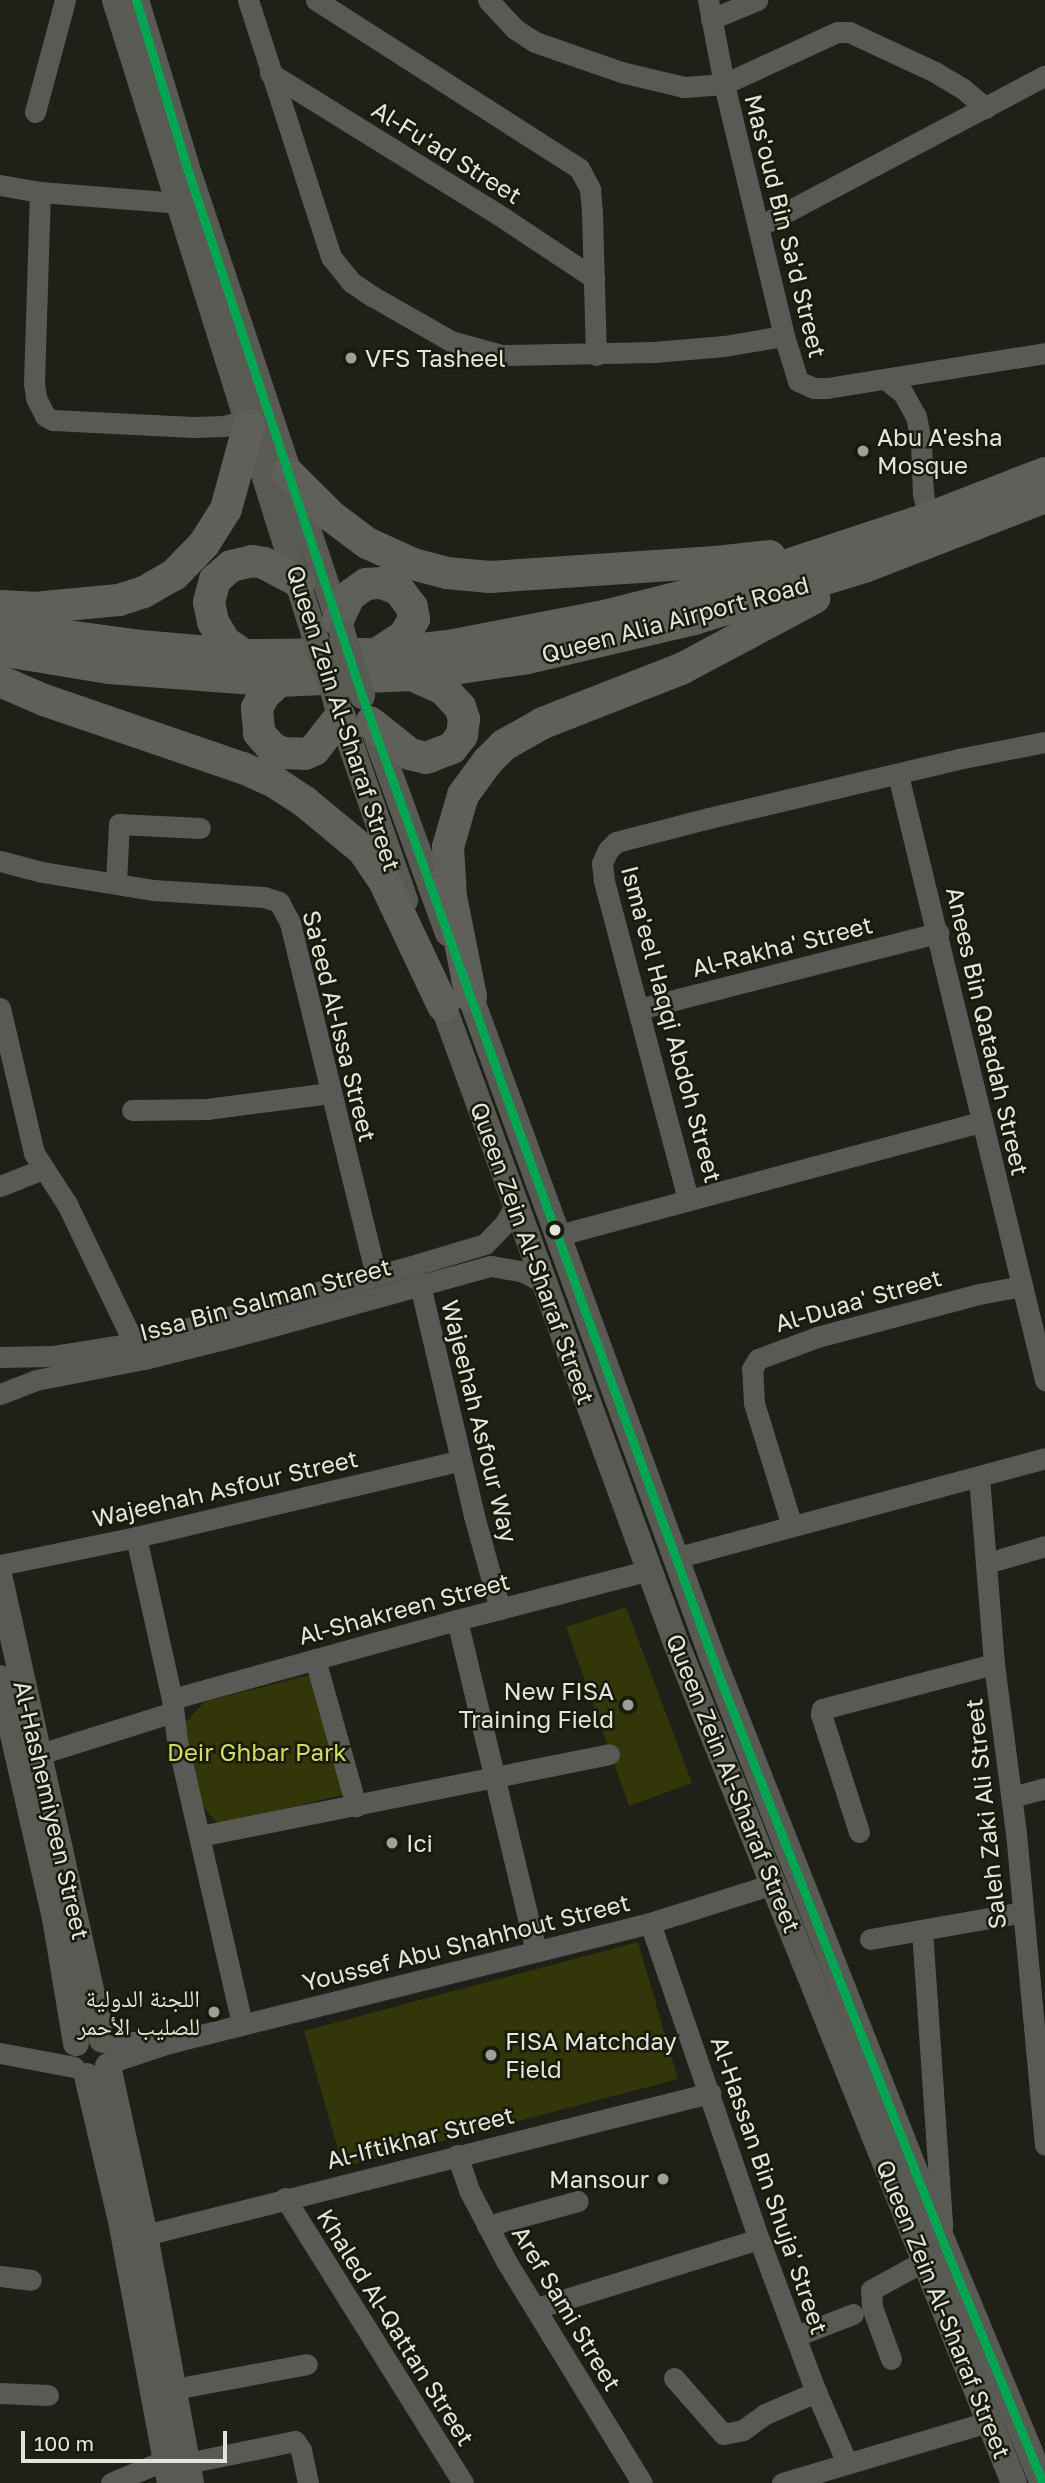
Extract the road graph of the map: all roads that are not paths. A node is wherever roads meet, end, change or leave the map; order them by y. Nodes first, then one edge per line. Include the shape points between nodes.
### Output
1 (65, 0) edge
2 (248, 0) edge
3 (316, 0) edge
4 (488, 0) edge
5 (757, 0) edge
6 (117, 1) edge
7 (710, 10) edge
8 (270, 73) junction
9 (1045, 76) edge
10 (724, 84) junction
11 (986, 108) junction
12 (35, 112) dead end
13 (0, 185) edge
14 (40, 192) junction
15 (179, 203) junction
16 (758, 227) junction
17 (594, 278) junction
18 (784, 336) junction
19 (1045, 353) edge
20 (596, 355) junction
21 (886, 379) junction
22 (248, 423) junction
23 (288, 473) junction
24 (1045, 473) edge
25 (1045, 497) edge
26 (929, 518) junction
27 (855, 557) junction
28 (299, 582) junction
29 (0, 606) edge
30 (0, 627) edge
31 (332, 629) junction
32 (0, 650) edge
33 (376, 654) junction
34 (244, 655) junction
35 (412, 675) junction
36 (0, 681) edge
37 (279, 681) junction
38 (352, 709) junction
39 (1045, 743) edge
40 (898, 775) junction
41 (200, 828) dead end
42 (0, 861) edge
43 (116, 883) junction
44 (939, 933) junction
45 (457, 1001) junction
46 (0, 1008) edge
47 (639, 1009) junction
48 (330, 1093) junction
49 (132, 1110) dead end
50 (980, 1122) junction
51 (43, 1169) junction
52 (0, 1186) edge
53 (688, 1199) junction
54 (515, 1206) junction
55 (559, 1235) junction
56 (485, 1244) junction
57 (491, 1266) junction
58 (376, 1276) junction
59 (542, 1282) junction
60 (420, 1285) junction
61 (1022, 1286) junction
62 (134, 1343) junction
63 (0, 1357) edge
64 (1045, 1380) edge
65 (0, 1394) edge
66 (1045, 1458) edge
67 (461, 1460) junction
68 (979, 1477) junction
69 (792, 1527) junction
70 (136, 1537) junction
71 (1045, 1546) edge
72 (675, 1558) junction
73 (987, 1563) junction
74 (0, 1565) edge
75 (651, 1570) junction
76 (0, 1580) edge
77 (500, 1609) junction
78 (457, 1620) junction
79 (315, 1659) junction
80 (994, 1664) junction
81 (0, 1678) edge
82 (173, 1706) junction
83 (610, 1754) dead end
84 (20, 1758) edge
85 (496, 1776) junction
86 (1045, 1788) edge
87 (1012, 1797) junction
88 (356, 1806) junction
89 (859, 1832) dead end
90 (200, 1836) junction
91 (773, 1884) junction
92 (1024, 1912) junction
93 (650, 1923) junction
94 (922, 1930) junction
95 (870, 1939) dead end
96 (536, 1951) junction
97 (242, 2024) junction
98 (6, 2054) edge
99 (91, 2056) junction
100 (710, 2093) junction
101 (1045, 2145) edge
102 (457, 2155) junction
103 (285, 2198) junction
104 (578, 2201) dead end
105 (487, 2226) junction
106 (145, 2235) junction
107 (759, 2239) junction
108 (943, 2242) junction
109 (924, 2261) junction
110 (0, 2276) edge
111 (31, 2280) dead end
112 (537, 2308) junction
113 (853, 2314) dead end
114 (796, 2336) junction
115 (891, 2359) dead end
116 (307, 2364) dead end
117 (674, 2378) dead end
118 (174, 2389) junction
119 (816, 2392) junction
120 (0, 2393) edge
121 (48, 2395) dead end
122 (988, 2422) junction
123 (847, 2463) junction
124 (179, 2472) edge
125 (1013, 2481) edge
126 (111, 2483) edge
127 (308, 2483) edge
128 (463, 2483) edge
129 (642, 2483) edge
130 (782, 2483) edge
131 (1043, 2483) edge

1 - 12 street
2 - 8 street
3 - 17 street via 579,168 590,189
4 - 10 street via 524,35 591,62 684,87
5 - 7 street
6 - 15 main road, Queen Zein Al-Sharaf Street
6 - 23 main road, Queen Zein Al-Sharaf Street via 186,165
7 - 10 street, Mas'oud Bin Sa'd Street
8 - 17 street, Al-Fu'ad Street
8 - 20 street via 322,234 331,257 351,282 406,317 470,348 502,355
9 - 11 street
10 - 11 street via 836,32 849,32 935,72
10 - 16 street, Mas'oud Bin Sa'd Street
11 - 16 street
13 - 14 street
14 - 15 street
14 - 22 street via 34,383 46,416 193,427
15 - 22 main road, Queen Zein Al-Sharaf Street
16 - 18 street, Mas'oud Bin Sa'd Street
17 - 20 street
18 - 20 street via 724,346
18 - 21 street, Mas'oud Bin Sa'd Street via 795,374 804,386 827,388
19 - 21 street, Mas'oud Bin Sa'd Street
21 - 26 street via 903,393 916,416
22 - 28 main road, Queen Zein Al-Sharaf Street
22 - 29 highway via 226,509 204,544 166,580 144,592 107,602
23 - 27 highway via 331,516 368,543 413,564 447,573 489,577
23 - 31 main road, Queen Zein Al-Sharaf Street
24 - 26 highway, Queen Alia Airport Road
25 - 27 highway, Queen Alia Airport Road
26 - 27 highway, Queen Alia Airport Road
27 - 33 highway, Queen Alia Airport Road via 608,615 449,646
27 - 35 highway, Queen Alia Airport Road via 639,634 528,658
27 - 45 highway via 803,604 683,668 543,723 504,745 488,761 463,795 448,847
28 - 31 main road, Queen Zein Al-Sharaf Street
28 - 34 highway via 252,561 231,566 215,580 209,602 213,622 225,642
30 - 34 highway, Queen Alia Airport Road
31 - 33 highway via 349,596 366,584 382,583 399,590 412,607 414,619 404,636
31 - 38 main road, Queen Zein Al-Sharaf Street, bridge
32 - 37 highway, Queen Alia Airport Road via 109,668
33 - 34 highway, Queen Alia Airport Road
35 - 37 highway, Queen Alia Airport Road
35 - 38 highway via 443,689 460,707 462,735 452,748 426,758 410,754
36 - 45 highway via 243,768 305,802 363,850
37 - 38 highway via 257,708 260,733 271,747 293,755 314,750
38 - 45 main road, Queen Zein Al-Sharaf Street
39 - 40 street, Isma'eel Haqqi Abdoh Street
40 - 44 street, Anees Bin Qatadah Street
40 - 47 street, Isma'eel Haqqi Abdoh Street via 709,818 611,846 604,855 604,880
41 - 43 street via 119,824
42 - 43 street, Sa'eed Al-Issa Street
43 - 48 street, Sa'eed Al-Issa Street via 279,902 290,923
44 - 47 street, Al-Rakha' Street
44 - 50 street, Anees Bin Qatadah Street
45 - 54 main road, Queen Zein Al-Sharaf Street
45 - 55 main road, Queen Zein Al-Sharaf Street
46 - 51 street via 30,1142
47 - 53 street, Isma'eel Haqqi Abdoh Street
48 - 49 street via 207,1109
48 - 58 street, Sa'eed Al-Issa Street
50 - 53 street, Isma'eel Haqqi Abdoh Street
50 - 61 street, Anees Bin Qatadah Street
51 - 52 street
51 - 62 street via 67,1204
53 - 55 street
54 - 56 street
54 - 59 main road, Queen Zein Al-Sharaf Street
55 - 72 main road, Queen Zein Al-Sharaf Street
56 - 57 street via 492,1255
56 - 58 street, Issa Bin Salman Street
57 - 59 street, Issa Bin Salman Street via 524,1272
57 - 60 street, Issa Bin Salman Street
58 - 62 street, Issa Bin Salman Street
59 - 75 main road, Queen Zein Al-Sharaf Street
60 - 65 street, Issa Bin Salman Street via 144,1359 36,1380
60 - 67 street, Wajeehah Asfour Way
61 - 64 street, Anees Bin Qatadah Street
61 - 69 street, Al-Duaa' Street via 817,1337 758,1359 751,1369 754,1403
62 - 63 street, Issa Bin Salman Street via 52,1356
66 - 68 street
67 - 70 street, Wajeehah Asfour Street
67 - 77 street, Wajeehah Asfour Way
68 - 69 street
68 - 73 street, Saleh Zaki Ali Street
69 - 72 street
70 - 74 street, Wajeehah Asfour Street
70 - 82 street
71 - 73 street
72 - 108 main road, Queen Zein Al-Sharaf Street
73 - 80 street, Saleh Zaki Ali Street
75 - 77 street, Al-Shakreen Street
75 - 91 main road, Queen Zein Al-Sharaf Street
76 - 84 main road, Al-Hashemiyeen Street
77 - 78 street, Al-Shakreen Street
78 - 79 street, Al-Shakreen Street
78 - 85 street
79 - 82 street, Al-Shakreen Street
79 - 88 street
80 - 87 street, Saleh Zaki Ali Street
80 - 89 street via 822,1709
81 - 84 main road, Al-Hashemiyeen Street
82 - 84 street, Al-Shakreen Street
82 - 90 street
83 - 85 street
84 - 99 main road, Al-Hashemiyeen Street via 64,1965
85 - 88 street
85 - 96 street
86 - 87 street
87 - 92 street, Saleh Zaki Ali Street
88 - 90 street
90 - 97 street
91 - 93 street, Youssef Abu Shahhout Street
91 - 109 main road, Queen Zein Al-Sharaf Street
92 - 94 street
92 - 101 street, Saleh Zaki Ali Street
93 - 96 street, Youssef Abu Shahhout Street
93 - 100 street, Al-Hassan Bin Shuja' Street
94 - 95 street
94 - 108 street
96 - 97 street, Youssef Abu Shahhout Street
97 - 99 street, Youssef Abu Shahhout Street
98 - 99 street, Youssef Abu Shahhout Street
99 - 106 main road, Al-Hashemiyeen Street
99 - 124 main road, Al-Hashemiyeen Street via 121,2221
100 - 102 street, Al-Iftikhar Street
100 - 107 street, Al-Hassan Bin Shuja' Street
102 - 103 street, Al-Iftikhar Street
102 - 105 street, Aref Sami Street
103 - 106 street, Al-Iftikhar Street
103 - 128 street, Khaled Al-Qattan Street
104 - 105 street
105 - 112 street, Aref Sami Street
106 - 118 main road, Al-Hashemiyeen Street
107 - 112 street
107 - 114 street, Al-Hassan Bin Shuja' Street
108 - 131 main road, Queen Zein Al-Sharaf Street
109 - 115 street via 871,2290 872,2308
109 - 122 main road, Queen Zein Al-Sharaf Street
110 - 111 street
112 - 129 street, Aref Sami Street
113 - 114 street
114 - 119 street, Al-Hassan Bin Shuja' Street
116 - 118 street
117 - 119 street via 723,2434 743,2430 765,2414
118 - 124 main road, Al-Hashemiyeen Street
119 - 123 street, Al-Hassan Bin Shuja' Street
120 - 121 street
122 - 123 street
122 - 125 main road, Queen Zein Al-Sharaf Street
123 - 130 street
124 - 126 street
124 - 127 street via 295,2441

